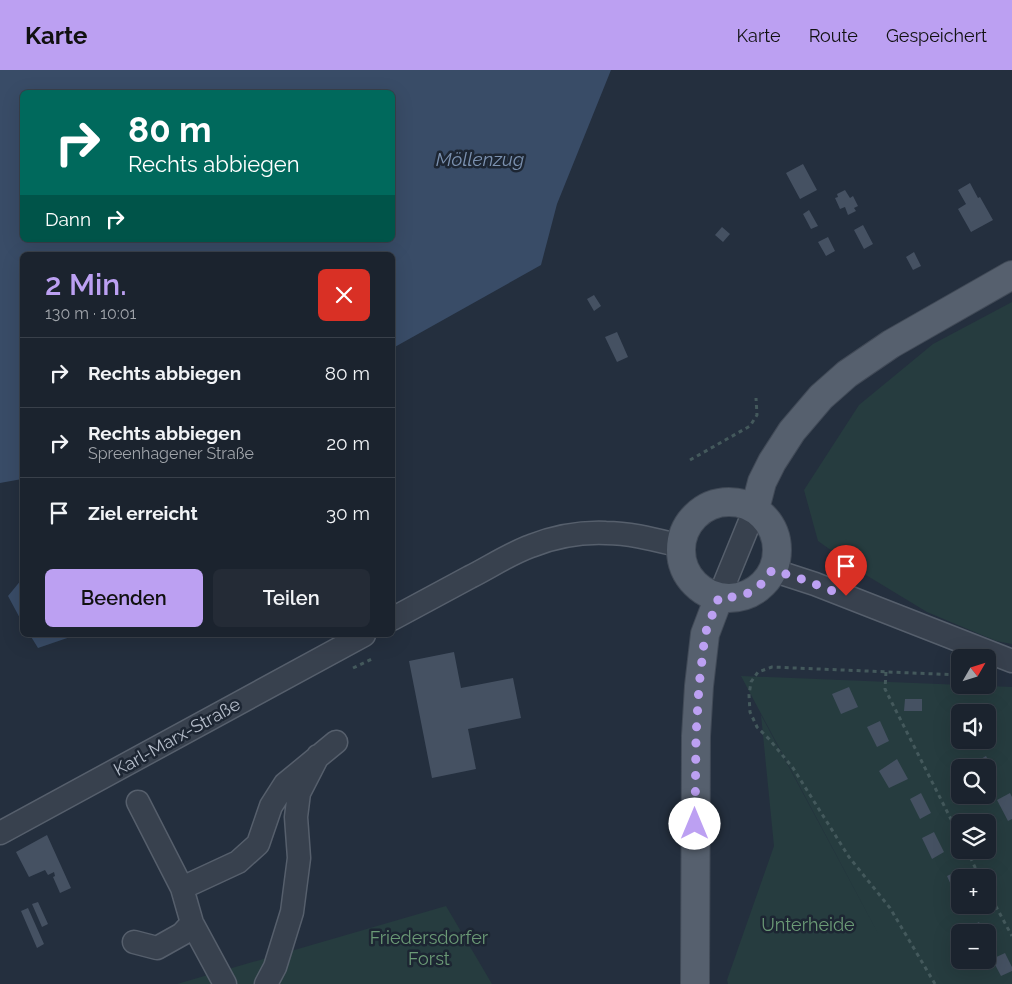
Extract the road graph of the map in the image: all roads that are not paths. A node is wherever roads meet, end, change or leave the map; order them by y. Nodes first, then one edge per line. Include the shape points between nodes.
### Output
1 (1012, 275) edge
2 (755, 509) junction
3 (681, 546) junction
4 (772, 570) junction
5 (719, 597) junction
6 (395, 618) edge
7 (359, 638) edge
8 (1012, 661) edge
9 (336, 742) dead end
10 (318, 756) junction
11 (138, 802) dead end
12 (0, 833) edge
13 (182, 888) junction
14 (192, 923) junction
15 (134, 942) dead end
16 (225, 984) edge
17 (266, 984) edge
18 (695, 984) edge

1 - 2 main road via 891,344 847,374 821,397 792,431 772,462 762,482
2 - 3 main road via 726,501 712,504 690,521
2 - 4 main road via 773,530 777,543 777,557
2 - 5 street
3 - 5 main road via 682,560 695,584
3 - 6 street via 624,534 585,534 554,539 529,546
4 - 5 main road via 750,593
4 - 8 street
5 - 18 main road via 705,634 699,686
7 - 12 street, Karl-Marx-Straße
9 - 10 street
10 - 13 street via 285,784 271,806 258,844 238,862
10 - 17 street via 299,793 296,817 299,858 292,912 275,967
11 - 13 street
13 - 14 street
14 - 15 street via 182,934 157,948
14 - 16 street

